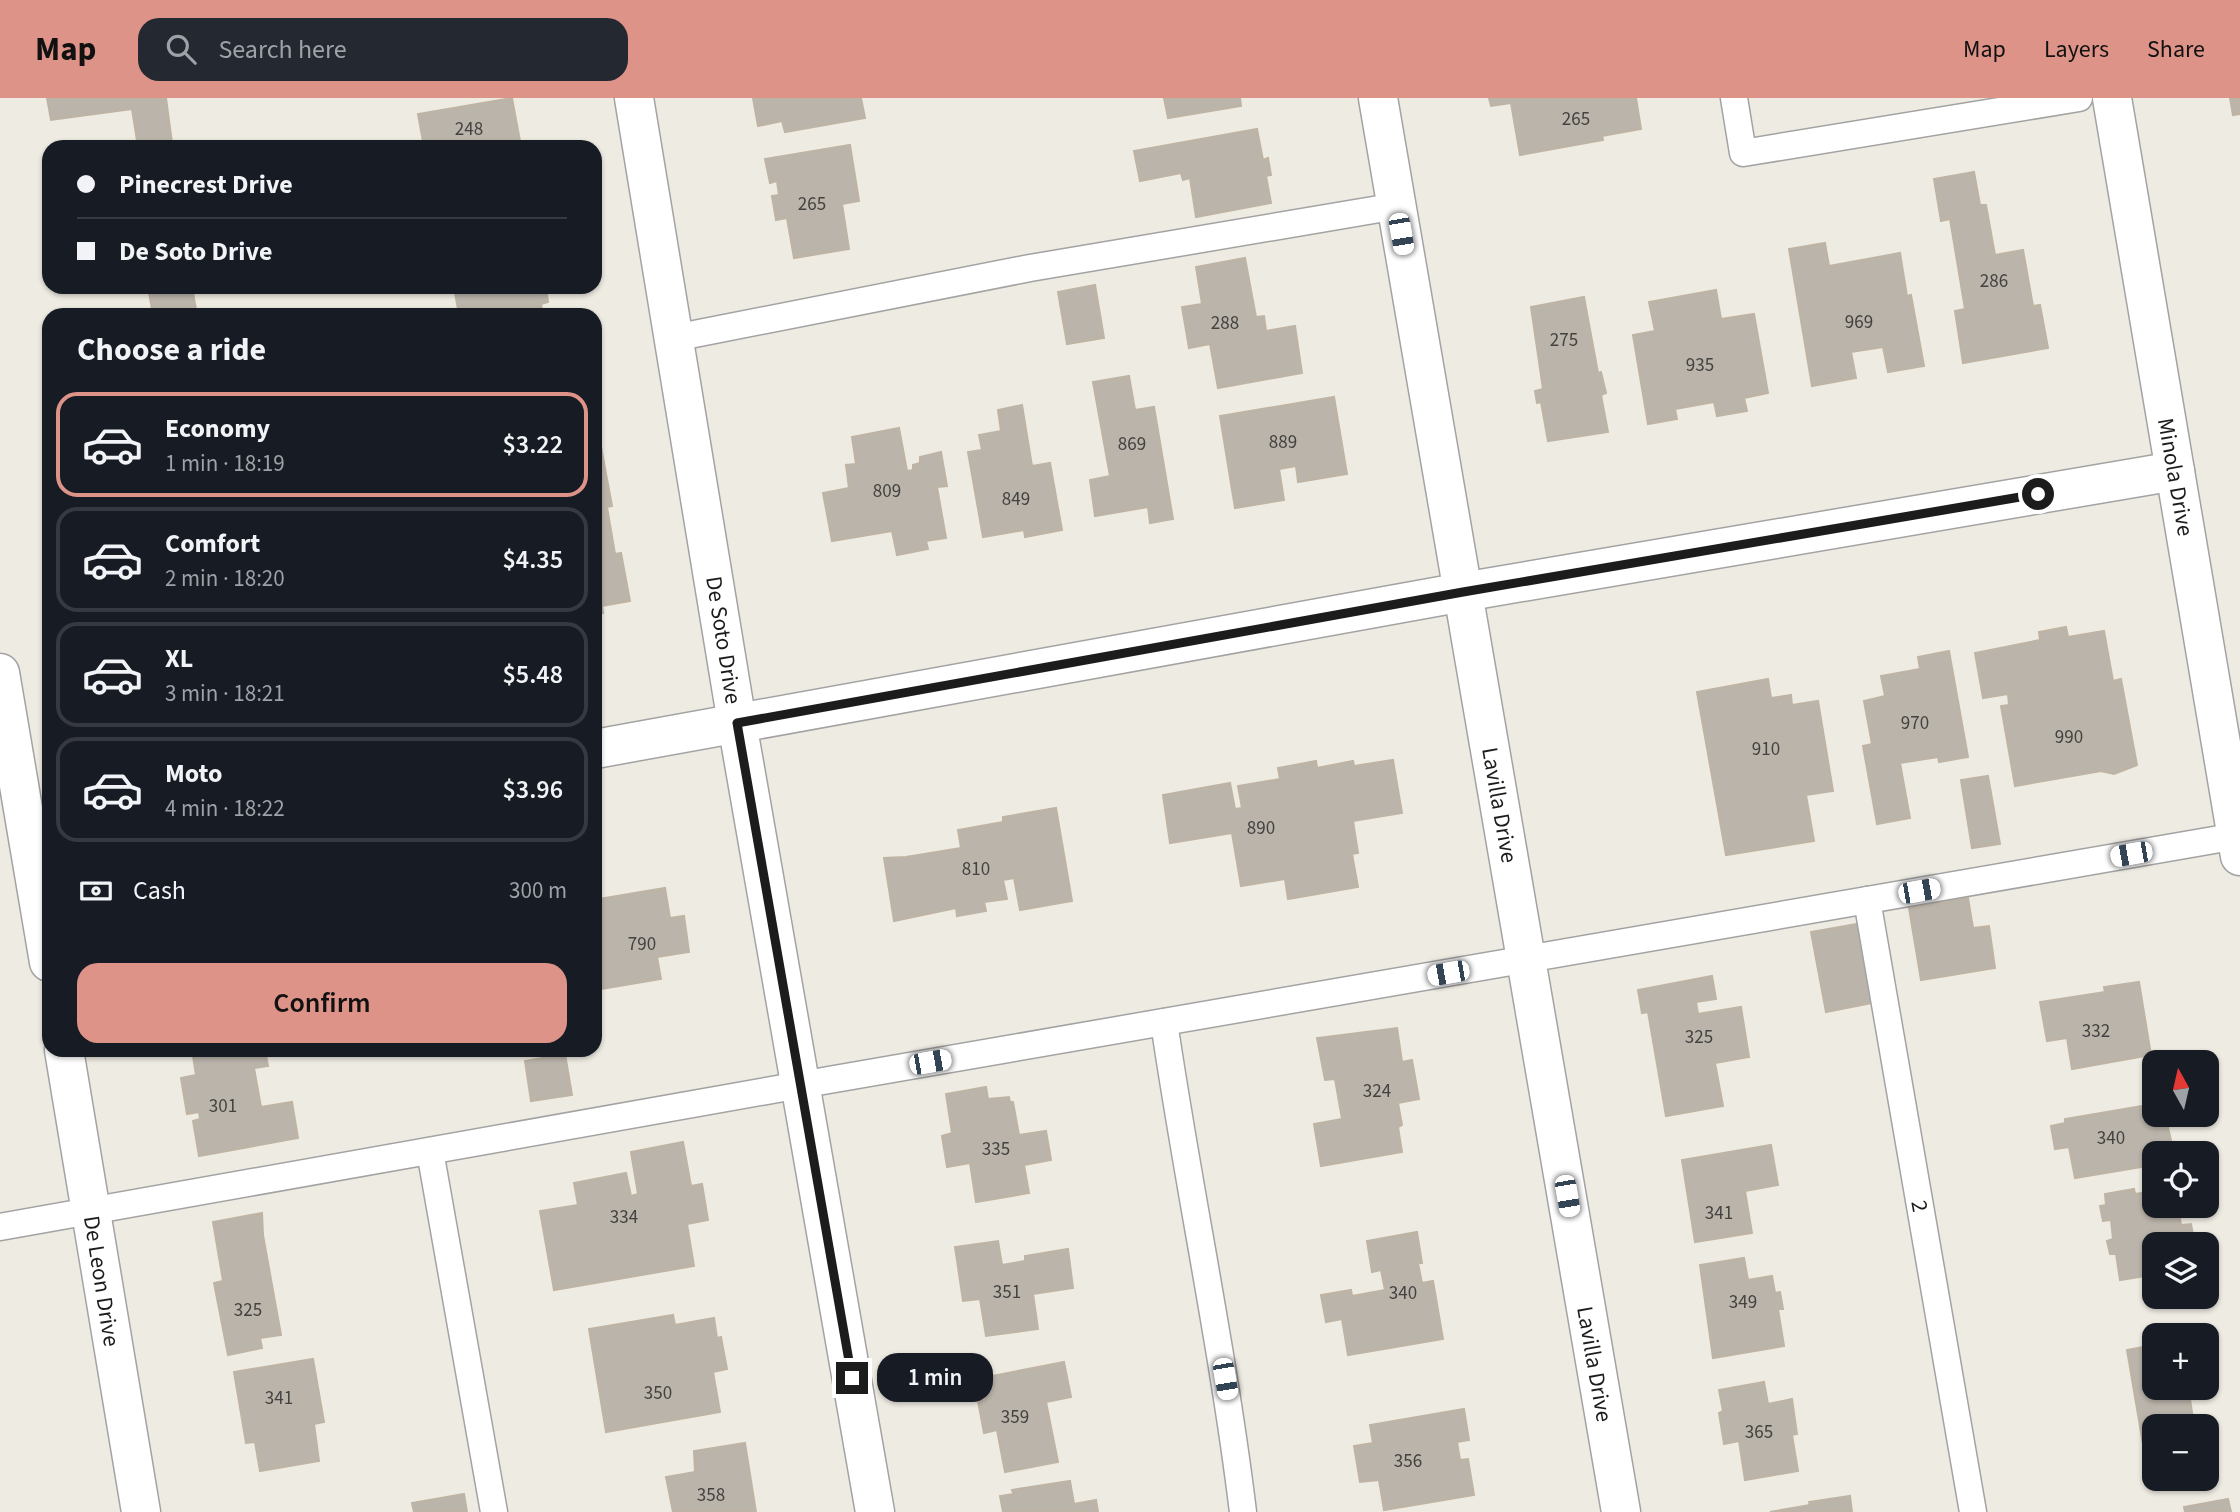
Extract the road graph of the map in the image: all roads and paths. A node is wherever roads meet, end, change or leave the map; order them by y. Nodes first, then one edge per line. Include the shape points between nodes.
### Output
1 (634, 98) edge
2 (1378, 98) edge
3 (1734, 98) edge
4 (2079, 98) edge
5 (2112, 98) edge
6 (1397, 206) junction
7 (674, 338) junction
8 (2175, 471) junction
9 (1463, 592) junction
10 (0, 673) edge
11 (737, 723) junction
12 (602, 748) edge
13 (2238, 846) edge
14 (27, 853) edge
15 (1867, 900) junction
16 (42, 927) edge
17 (1526, 959) junction
18 (1164, 1022) junction
19 (65, 1057) edge
20 (800, 1085) junction
21 (430, 1151) junction
22 (91, 1212) junction
23 (0, 1227) edge
24 (141, 1512) edge
25 (494, 1512) edge
26 (875, 1512) edge
27 (1243, 1512) edge
28 (1621, 1512) edge
29 (1973, 1512) edge

1 - 7 street, De Soto Drive
2 - 6 street, Lavilla Drive
3 - 4 lane via 1743,153
5 - 8 street, Minola Drive
6 - 7 lane via 1030,268
6 - 9 street, Lavilla Drive
7 - 11 street, De Soto Drive
8 - 9 street
8 - 13 street, Minola Drive
9 - 11 street
9 - 17 street, Lavilla Drive
10 - 14 street
11 - 12 street
11 - 20 street, De Soto Drive
13 - 15 lane
14 - 16 street
15 - 17 lane
15 - 29 lane, 2
17 - 18 lane
17 - 28 street, Lavilla Drive
18 - 20 lane
18 - 27 lane
19 - 22 street, De Leon Drive
20 - 21 lane
20 - 26 street, De Soto Drive
21 - 22 lane
21 - 25 lane
22 - 23 lane
22 - 24 street, De Leon Drive

